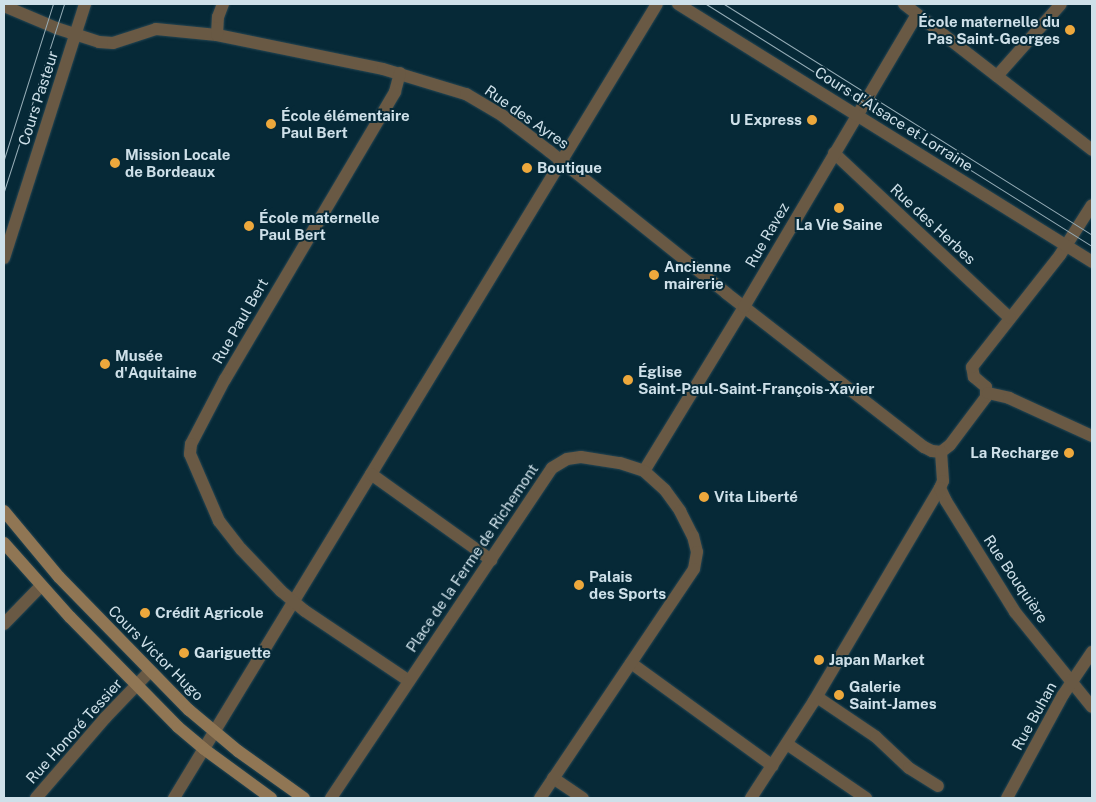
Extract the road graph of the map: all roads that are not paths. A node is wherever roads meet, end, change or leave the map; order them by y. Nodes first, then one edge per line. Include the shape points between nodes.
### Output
1 (85, 4) edge
2 (223, 4) edge
3 (657, 4) edge
4 (678, 4) edge
5 (904, 4) edge
6 (1061, 4) edge
7 (4, 6) edge
8 (917, 14) junction
9 (76, 34) junction
10 (217, 35) junction
11 (400, 74) junction
12 (997, 76) junction
13 (856, 115) junction
14 (1092, 150) edge
15 (834, 153) junction
16 (561, 161) junction
17 (1092, 205) edge
18 (1066, 246) junction
19 (4, 258) edge
20 (1092, 262) edge
21 (744, 307) junction
22 (1010, 318) junction
23 (988, 393) junction
24 (1092, 436) edge
25 (941, 452) junction
26 (644, 472) junction
27 (371, 474) junction
28 (940, 488) junction
29 (4, 511) edge
30 (4, 543) edge
31 (490, 560) junction
32 (41, 586) junction
33 (294, 602) junction
34 (4, 624) edge
35 (1092, 652) edge
36 (631, 663) junction
37 (150, 671) junction
38 (409, 681) junction
39 (1072, 682) junction
40 (137, 685) junction
41 (817, 697) junction
42 (1092, 707) edge
43 (214, 732) junction
44 (787, 744) junction
45 (204, 749) junction
46 (772, 766) junction
47 (553, 778) junction
48 (938, 786) dead end
49 (36, 798) edge
50 (174, 798) edge
51 (271, 798) edge
52 (304, 798) edge
53 (331, 798) edge
54 (540, 798) edge
55 (583, 798) edge
56 (751, 798) edge
57 (866, 798) edge
58 (1007, 798) edge

1 - 9 street, Cours Pasteur
2 - 10 street
3 - 16 street
4 - 13 street, Cours d'Alsace et Lorraine
5 - 8 street
6 - 12 street
7 - 9 street, Rue des Ayres
8 - 12 street
8 - 13 street, Rue Ravez
9 - 10 street, Rue des Ayres via 113,43 156,29
9 - 19 street, Cours Pasteur
10 - 11 street, Rue des Ayres
11 - 16 street, Rue des Ayres via 466,94 485,104
11 - 33 street, Rue Paul Bert via 395,92 225,378 191,444 190,454 218,521
12 - 14 street
13 - 15 street, Rue Ravez
13 - 18 street, Cours d'Alsace et Lorraine
15 - 21 street, Rue Ravez
15 - 22 street, Rue des Herbes
16 - 21 street, Rue des Ayres
16 - 27 street
17 - 18 street
18 - 20 street, Cours d'Alsace et Lorraine
18 - 22 street
21 - 25 street, Rue des Ayres via 924,447
21 - 26 street, Rue Ravez
22 - 23 street via 971,372
23 - 24 street via 1009,398
23 - 25 street via 950,445
25 - 28 street via 943,481
26 - 31 street, Place de la Ferme de Richemont via 594,458 567,459 552,468
26 - 36 street, Place de la Ferme de Richemont via 666,490 680,511 697,552 694,569
27 - 31 street
27 - 33 street
28 - 39 street, Rue Bouquière via 1015,612
28 - 41 street
29 - 37 main road, Cours Victor Hugo via 59,577
30 - 32 main road
31 - 38 street, Place de la Ferme de Richemont
32 - 34 street
32 - 40 main road
33 - 38 street, Rue Paul Bert
33 - 43 street
35 - 39 street, Rue Buhan
36 - 46 street
36 - 47 street, Place de la Ferme de Richemont
37 - 40 street, Rue Honoré Tessier
37 - 43 main road, Cours Victor Hugo
38 - 53 street, Place de la Ferme de Richemont
39 - 42 street, Rue Bouquière
39 - 58 street, Rue Buhan
40 - 45 main road
40 - 49 street, Rue Honoré Tessier
41 - 44 street
41 - 48 street via 876,737 910,768
43 - 45 street
43 - 52 main road, Cours Victor Hugo
44 - 46 street
44 - 57 street
45 - 50 street
45 - 51 main road
46 - 56 street
47 - 54 street, Place de la Ferme de Richemont
47 - 55 street

